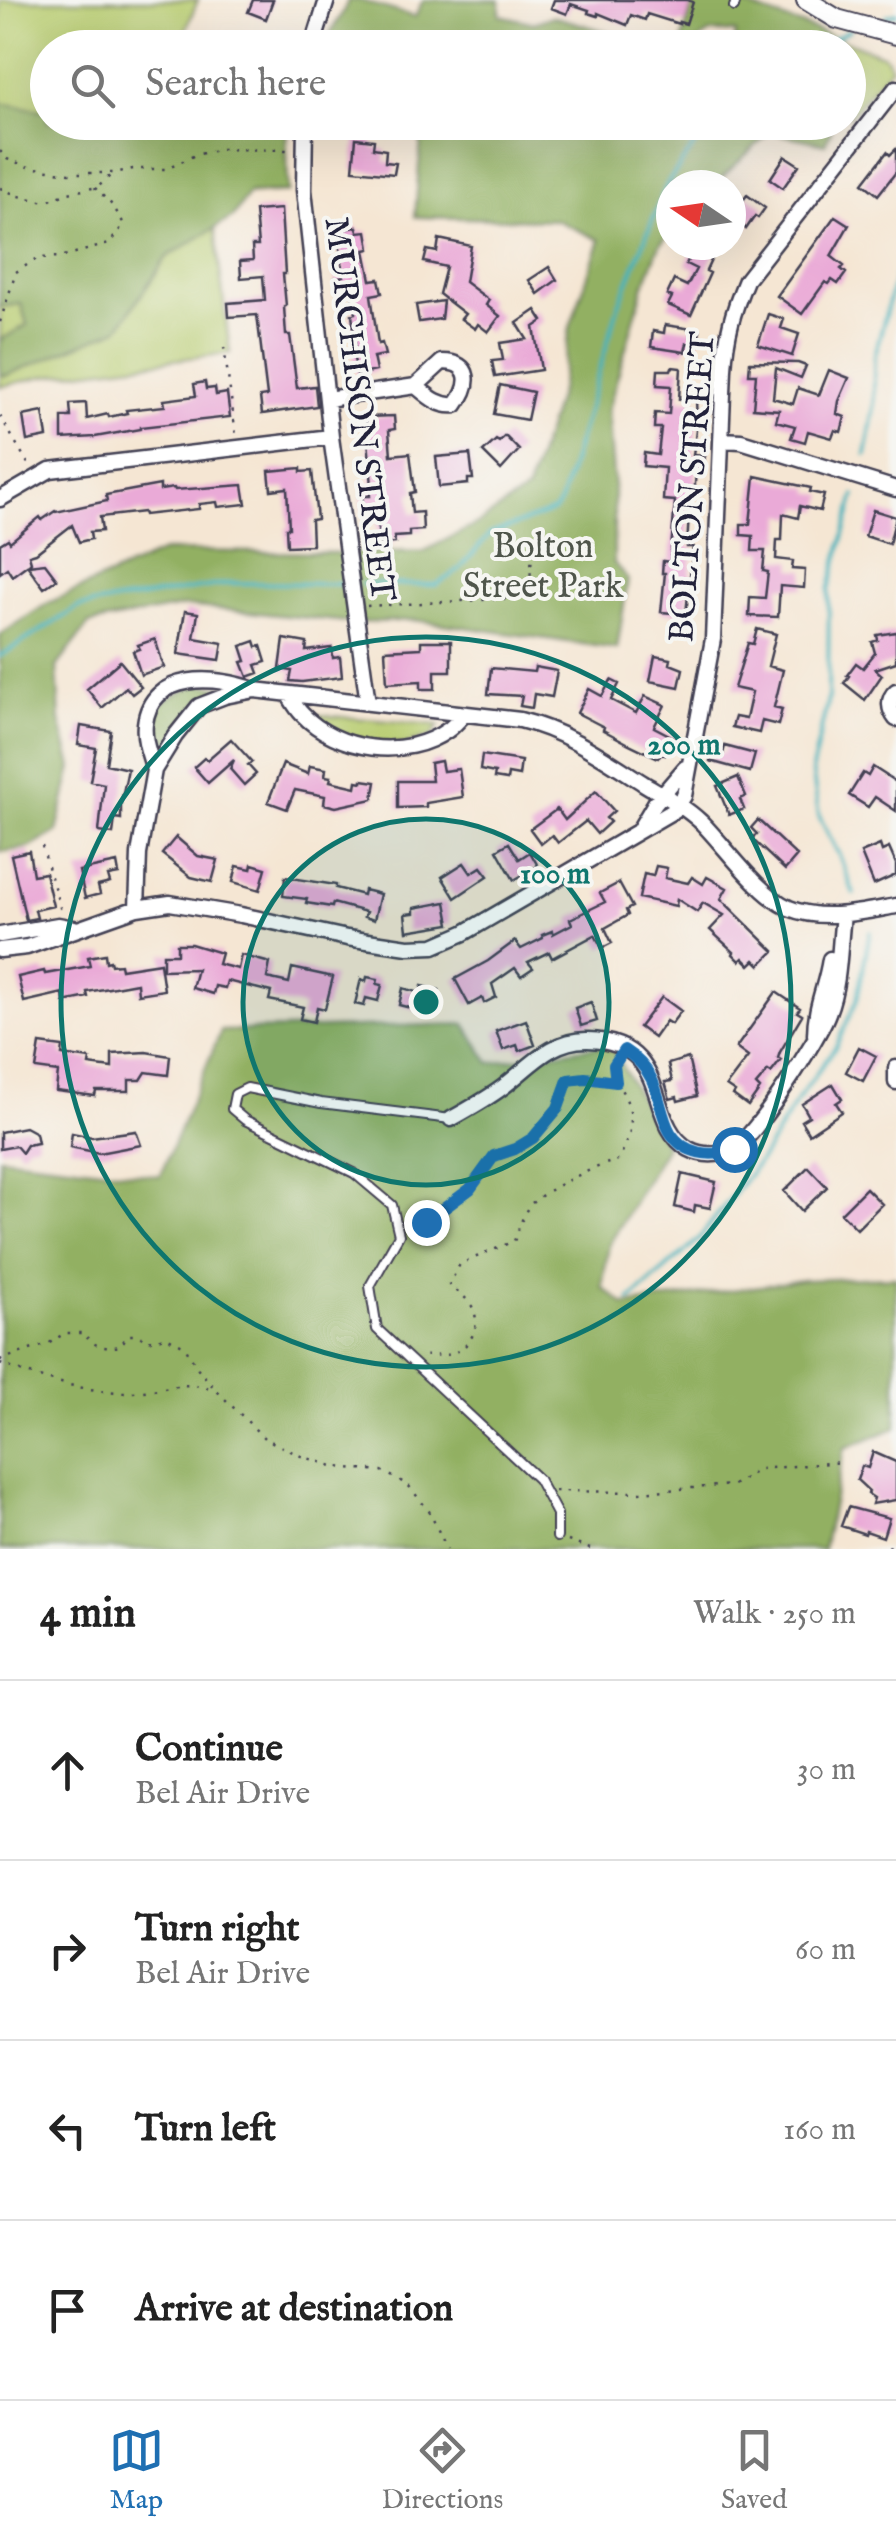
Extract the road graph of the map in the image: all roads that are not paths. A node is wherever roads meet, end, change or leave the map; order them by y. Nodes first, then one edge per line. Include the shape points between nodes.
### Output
1 (327, 0) edge
2 (820, 3) edge
3 (318, 30) edge
4 (896, 35) edge
5 (896, 88) edge
6 (866, 126) edge
7 (304, 140) edge
8 (855, 140) edge
9 (416, 386) dead end
10 (328, 399) junction
11 (332, 437) junction
12 (722, 440) junction
13 (896, 489) edge
14 (0, 500) edge
15 (255, 690) junction
16 (896, 691) edge
17 (288, 694) junction
18 (368, 703) junction
19 (464, 714) junction
20 (896, 718) edge
21 (688, 763) junction
22 (154, 770) junction
23 (662, 795) junction
24 (679, 805) junction
25 (639, 830) junction
26 (896, 906) edge
27 (137, 908) junction
28 (838, 915) junction
29 (73, 928) junction
30 (0, 935) edge
31 (0, 950) edge
32 (896, 1068) edge
33 (896, 1082) edge
34 (451, 1119) joint
35 (556, 1537) road end

1 - 3 street
2 - 4 street
5 - 6 street, BOLTON STREET
7 - 10 street, MURCHISON STREET
8 - 12 street, BOLTON STREET via 746,280 726,338
9 - 10 street
10 - 11 street, MURCHISON STREET
11 - 14 street via 50,470
11 - 18 street, MURCHISON STREET
12 - 13 street via 742,440
12 - 21 street, BOLTON STREET via 713,638
15 - 17 street
15 - 22 street via 199,706
15 - 22 street via 205,680 166,690 145,721
16 - 20 street via 890,712
17 - 18 street
17 - 19 street via 318,728 377,748 413,746
18 - 19 street
19 - 23 street via 520,720 561,734
21 - 23 street, BOLTON STREET
21 - 24 street, BOLTON STREET
22 - 27 street via 138,854
23 - 24 street
23 - 25 street, BOLTON STREET
24 - 25 street
24 - 28 street via 768,894 792,909
25 - 27 street via 434,946 362,940 170,903
26 - 28 street
27 - 29 street
28 - 34 street via 828,1013 754,1131 723,1154 697,1153 678,1142 646,1070 624,1050 600,1042 568,1042 539,1056
29 - 30 street
29 - 31 street
32 - 33 street
34 - 35 lane via 248,1088 235,1094 232,1108 244,1120 354,1172 392,1205 399,1235 370,1286 377,1328 538,1480 557,1514

